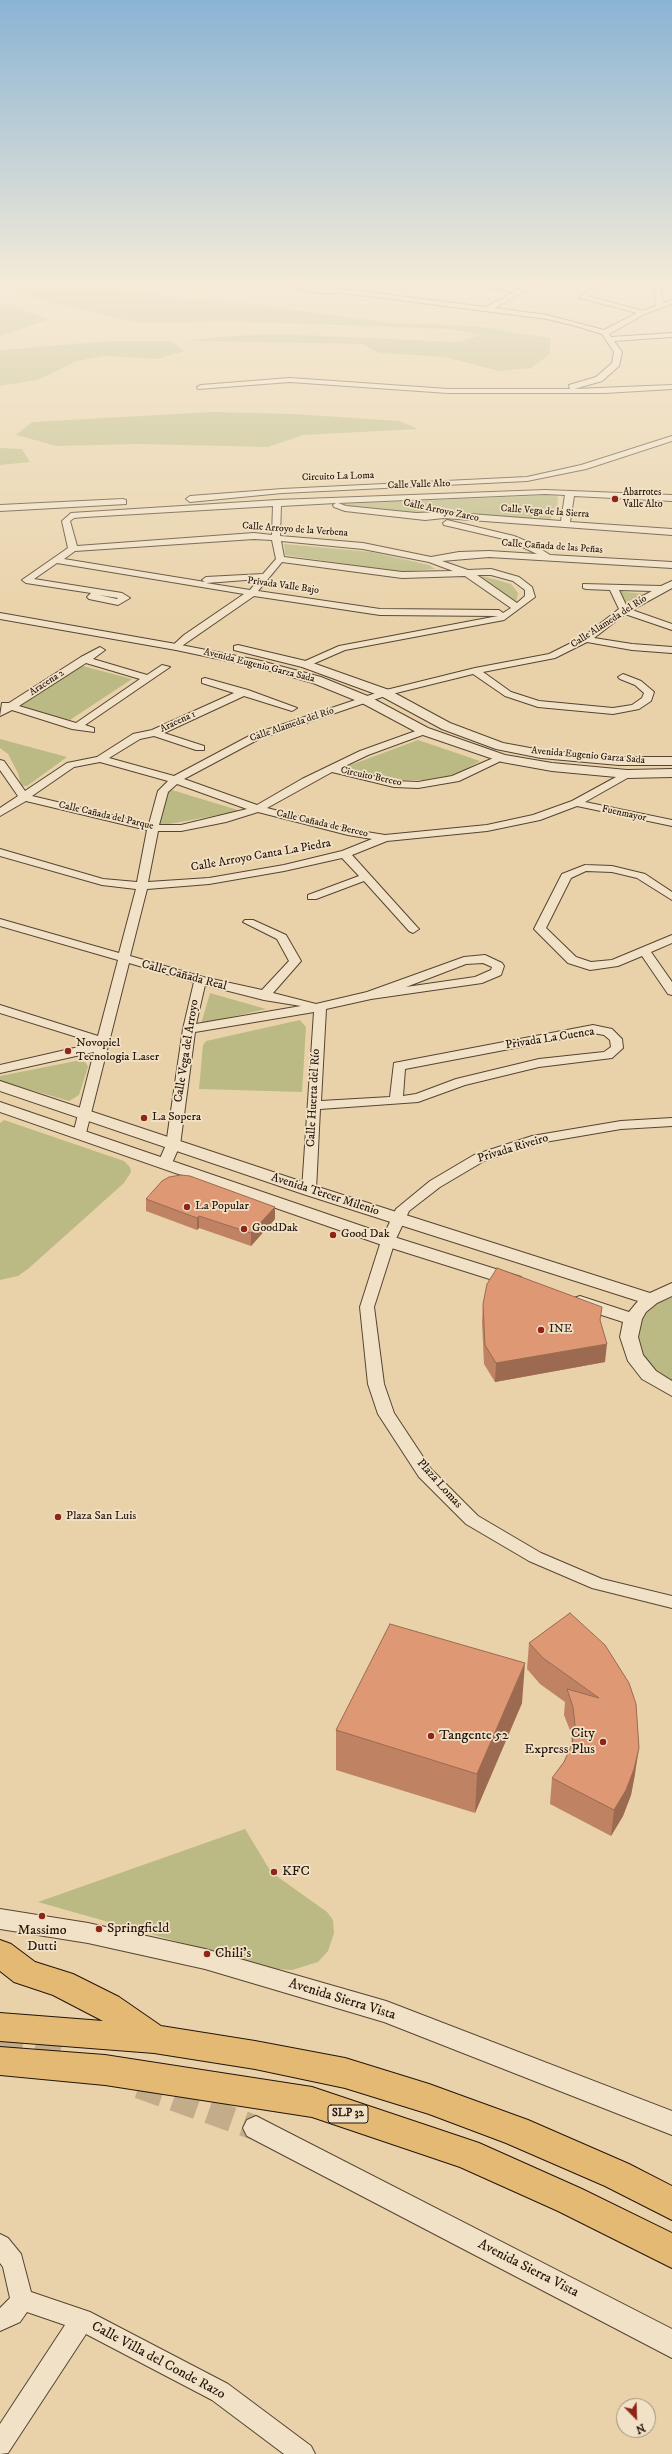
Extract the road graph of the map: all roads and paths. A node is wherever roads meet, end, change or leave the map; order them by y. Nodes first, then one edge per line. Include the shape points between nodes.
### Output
1 (672, 438) edge
2 (502, 481) junction
3 (570, 492) junction
4 (236, 495) junction
5 (331, 497) junction
6 (672, 498) edge
7 (182, 499) dead end
8 (134, 502) dead end
9 (277, 503) junction
10 (0, 508) edge
11 (416, 516) junction
12 (477, 518) junction
13 (565, 525) junction
14 (472, 528) junction
15 (672, 532) edge
16 (276, 537) junction
17 (73, 549) junction
18 (280, 559) junction
19 (549, 559) junction
20 (54, 560) junction
21 (431, 560) junction
22 (672, 565) edge
23 (465, 572) junction
24 (267, 576) junction
25 (179, 581) junction
26 (672, 584) edge
27 (586, 586) dead end
28 (613, 587) junction
29 (662, 590) junction
30 (97, 592) dead end
31 (252, 593) junction
32 (0, 607) edge
33 (514, 610) junction
34 (624, 610) junction
35 (0, 616) edge
36 (672, 627) edge
37 (187, 637) junction
38 (586, 639) junction
39 (176, 647) junction
40 (100, 650) dead end
41 (672, 650) edge
42 (84, 660) junction
43 (306, 664) junction
44 (165, 667) dead end
45 (475, 671) junction
46 (623, 677) dead end
47 (146, 678) junction
48 (205, 681) dead end
49 (245, 692) junction
50 (385, 693) junction
51 (366, 700) junction
52 (0, 703) edge
53 (11, 707) junction
54 (292, 708) dead end
55 (0, 713) edge
56 (76, 727) junction
57 (90, 730) dead end
58 (424, 731) junction
59 (155, 733) junction
60 (200, 748) dead end
61 (502, 758) junction
62 (100, 759) junction
63 (672, 761) edge
64 (0, 764) edge
65 (331, 769) junction
66 (672, 773) edge
67 (627, 774) junction
68 (175, 780) junction
69 (24, 797) junction
70 (576, 803) junction
71 (258, 809) junction
72 (0, 813) edge
73 (672, 823) edge
74 (153, 828) junction
75 (385, 838) junction
76 (0, 852) edge
77 (345, 854) junction
78 (366, 877) junction
79 (142, 886) junction
80 (312, 897) dead end
81 (672, 898) edge
82 (0, 922) edge
83 (249, 922) dead end
84 (413, 929) dead end
85 (672, 939) edge
86 (645, 951) junction
87 (122, 959) junction
88 (200, 980) junction
89 (672, 991) edge
90 (371, 995) junction
91 (264, 996) junction
92 (320, 1007) junction
93 (0, 1008) edge
94 (189, 1029) junction
95 (102, 1044) junction
96 (0, 1069) edge
97 (0, 1086) edge
98 (396, 1101) junction
99 (315, 1105) junction
100 (0, 1107) edge
101 (84, 1115) junction
102 (672, 1122) edge
103 (80, 1134) junction
104 (173, 1145) junction
105 (165, 1163) junction
106 (309, 1190) junction
107 (399, 1218) junction
108 (388, 1241) junction
109 (529, 1286) edge
110 (672, 1289) edge
111 (566, 1298) edge
112 (651, 1299) junction
113 (633, 1319) junction
114 (672, 1390) edge
115 (672, 1602) edge
116 (0, 1919) edge
117 (0, 1953) edge
118 (0, 2027) edge
119 (154, 2039) junction
120 (0, 2061) edge
121 (672, 2123) edge
122 (256, 2128) tunnel mouth
123 (672, 2204) edge
124 (0, 2245) edge
125 (672, 2251) edge
126 (22, 2300) junction
127 (0, 2320) edge
128 (82, 2320) junction
129 (672, 2344) edge
130 (0, 2445) edge
131 (303, 2454) edge

1 - 2 street, Circuito La Loma via 554,474
2 - 4 street, Circuito La Loma
2 - 5 street via 472,487
3 - 5 street, Calle Valle Alto
3 - 6 street, Calle Valle Alto
3 - 13 street
4 - 5 street
4 - 7 street, Circuito La Loma
5 - 9 street, Calle Valle Alto
5 - 11 street, Calle Arroyo Zarco via 344,508
8 - 10 street
9 - 16 street
9 - 17 street, Calle Valle Alto via 71,516 66,521
11 - 12 street, Calle Vega de la Sierra
11 - 14 street, Calle Arroyo Zarco
12 - 13 street, Calle Vega de la Sierra
12 - 14 street via 469,523
13 - 15 street, Calle Vega de la Sierra
14 - 19 street, Calle Arroyo Zarco via 530,546
16 - 17 street, Calle Arroyo de la Verbena via 235,536
16 - 18 street
16 - 21 street, Calle Arroyo de la Verbena via 363,546
17 - 20 street
18 - 23 street, Calle Arroyo de la Verbena via 402,575
18 - 24 street
19 - 21 street, Calle Cañada de las Peñas via 489,554 458,555
19 - 22 street, Calle Cañada de las Peñas
20 - 25 street, Privada Valle Bajo
20 - 30 street via 26,580
21 - 23 street, Calle Arroyo de la Verbena
23 - 33 street, Calle Arroyo de la Verbena via 484,583
23 - 33 street, Calle Arroyo de la Verbena via 491,572 516,579 529,589 530,597
24 - 25 street
24 - 31 street
25 - 31 street, Privada Valle Bajo
26 - 29 street, Calle Alameda del Río
27 - 28 street
28 - 29 street
28 - 34 street
29 - 34 street, Calle Alameda del Río
31 - 33 street, Privada Valle Bajo via 380,612
31 - 37 street
32 - 37 street, Avenida Eugenio Garza Sada
33 - 43 street, Calle Arroyo de la Verbena via 488,621 342,648
34 - 36 street
34 - 38 street, Calle Alameda del Río
35 - 39 street, Avenida Eugenio Garza Sada
37 - 39 street
37 - 43 street, Avenida Eugenio Garza Sada
38 - 41 street via 632,647
38 - 45 street, Calle Alameda del Río via 552,656
39 - 51 street, Avenida Eugenio Garza Sada via 309,678
40 - 42 street, Aracena 2
42 - 47 street
42 - 53 street, Aracena 2
43 - 50 street, Avenida Eugenio Garza Sada
44 - 47 street
45 - 46 street via 508,694 538,704 614,711 635,706 647,699 649,692 638,683
45 - 50 street, Calle Alameda del Río
47 - 56 street
48 - 49 street
49 - 54 street
49 - 59 street, Aracena 1
50 - 51 street, Calle Alameda del Río
50 - 63 street, Avenida Eugenio Garza Sada via 446,726 500,746 541,754
51 - 58 street, Avenida Eugenio Garza Sada
51 - 68 street, Calle Alameda del Río via 255,738 216,756
52 - 53 street, Aracena 2
53 - 55 street, Aracena 2
53 - 56 street, Aracena 2
56 - 57 street, Aracena 2
58 - 61 street, Avenida Eugenio Garza Sada
58 - 65 street, Circuito Berceo via 364,753
59 - 60 street, Aracena 1
59 - 62 street via 137,736
61 - 65 street, Circuito Berceo via 455,780 418,785 394,784
61 - 67 street, Avenida Eugenio Garza Sada via 552,767
62 - 68 street, Calle Cañada de Berceo
62 - 69 street, Calle Cañada de Berceo via 71,766
64 - 69 street
65 - 71 street, Circuito Berceo
66 - 67 street, Avenida Eugenio Garza Sada
67 - 70 street, Calle Cañada de Berceo
68 - 71 street, Calle Cañada de Berceo
68 - 74 street, Calle Alameda del Río via 163,791
69 - 72 street, Calle Cañada de Berceo
69 - 74 street, Calle Cañada del Parque
70 - 73 street, Fuenmayor
70 - 75 street, Calle Cañada de Berceo via 536,818 487,828
71 - 74 street, Calle Cañada del Parque via 226,819 181,828
71 - 75 street, Calle Cañada de Berceo via 348,832
74 - 79 street, Calle Alameda del Río
75 - 77 street, Calle Arroyo Canta La Piedra
76 - 79 street, Calle Arroyo Canta La Piedra via 102,882
77 - 78 street
77 - 79 street, Calle Arroyo Canta La Piedra via 209,881
78 - 80 street
78 - 84 street
79 - 87 street, Calle Alameda del Río
81 - 86 street via 641,876 612,869 585,868 566,876 541,923 540,929 572,960 590,966 614,963
82 - 87 street, Calle Cañada Real
83 - 91 street via 282,937 295,961
85 - 86 street
86 - 89 street
87 - 88 street, Calle Cañada Real
87 - 95 street, Calle Alameda del Río
88 - 91 street, Calle Cañada Real
88 - 94 street, Calle Vega del Arroyo
90 - 90 street, Calle Cañada Real via 464,961 485,959 498,966 497,972 478,980
90 - 92 street, Calle Cañada Real
91 - 92 street, Calle Cañada Real
92 - 94 street
92 - 99 street, Calle Huerta del Río
93 - 95 street
94 - 104 street, Calle Vega del Arroyo
95 - 96 street
95 - 101 street, Calle Alameda del Río
97 - 101 street, Avenida Tercer Milenio
98 - 98 street, Privada La Cuenca via 418,1098 461,1082 539,1063 608,1056 618,1048 616,1039 608,1032 594,1029 399,1066
98 - 99 street, Privada La Cuenca
99 - 106 street, Calle Huerta del Río
100 - 103 street, Avenida Tercer Milenio
101 - 103 street, Calle Alameda del Río
101 - 104 street, Avenida Tercer Milenio
102 - 107 street, Privada Riveiro via 620,1125 537,1139 479,1158 435,1184 403,1209
103 - 105 street, Avenida Tercer Milenio
104 - 105 street, Calle Vega del Arroyo
104 - 106 street, Avenida Tercer Milenio
105 - 108 street, Avenida Tercer Milenio
106 - 107 street, Avenida Tercer Milenio
107 - 108 street, Plaza Lomas
107 - 112 street, Avenida Tercer Milenio
108 - 109 street, Avenida Tercer Milenio
108 - 115 street, Plaza Lomas via 368,1308 376,1384 386,1414 425,1472 472,1520 535,1557 598,1584
110 - 112 street
111 - 113 street
112 - 113 street via 640,1308
113 - 114 street via 629,1337 634,1357 649,1375
116 - 121 street, Avenida Sierra Vista via 88,1933 205,1959 386,2012
117 - 119 highway via 25,1972 62,1984 108,2007
118 - 119 highway
119 - 123 highway via 345,2073 429,2099 516,2131 617,2175
120 - 125 highway, SLP 32 via 105,2070 312,2102 468,2154 570,2200
122 - 129 street, Avenida Sierra Vista
124 - 126 street via 12,2262
126 - 127 street via 12,2314
126 - 128 street, Calle Villa del Conde Razo
128 - 130 street
128 - 131 street, Calle Villa del Conde Razo via 220,2392

